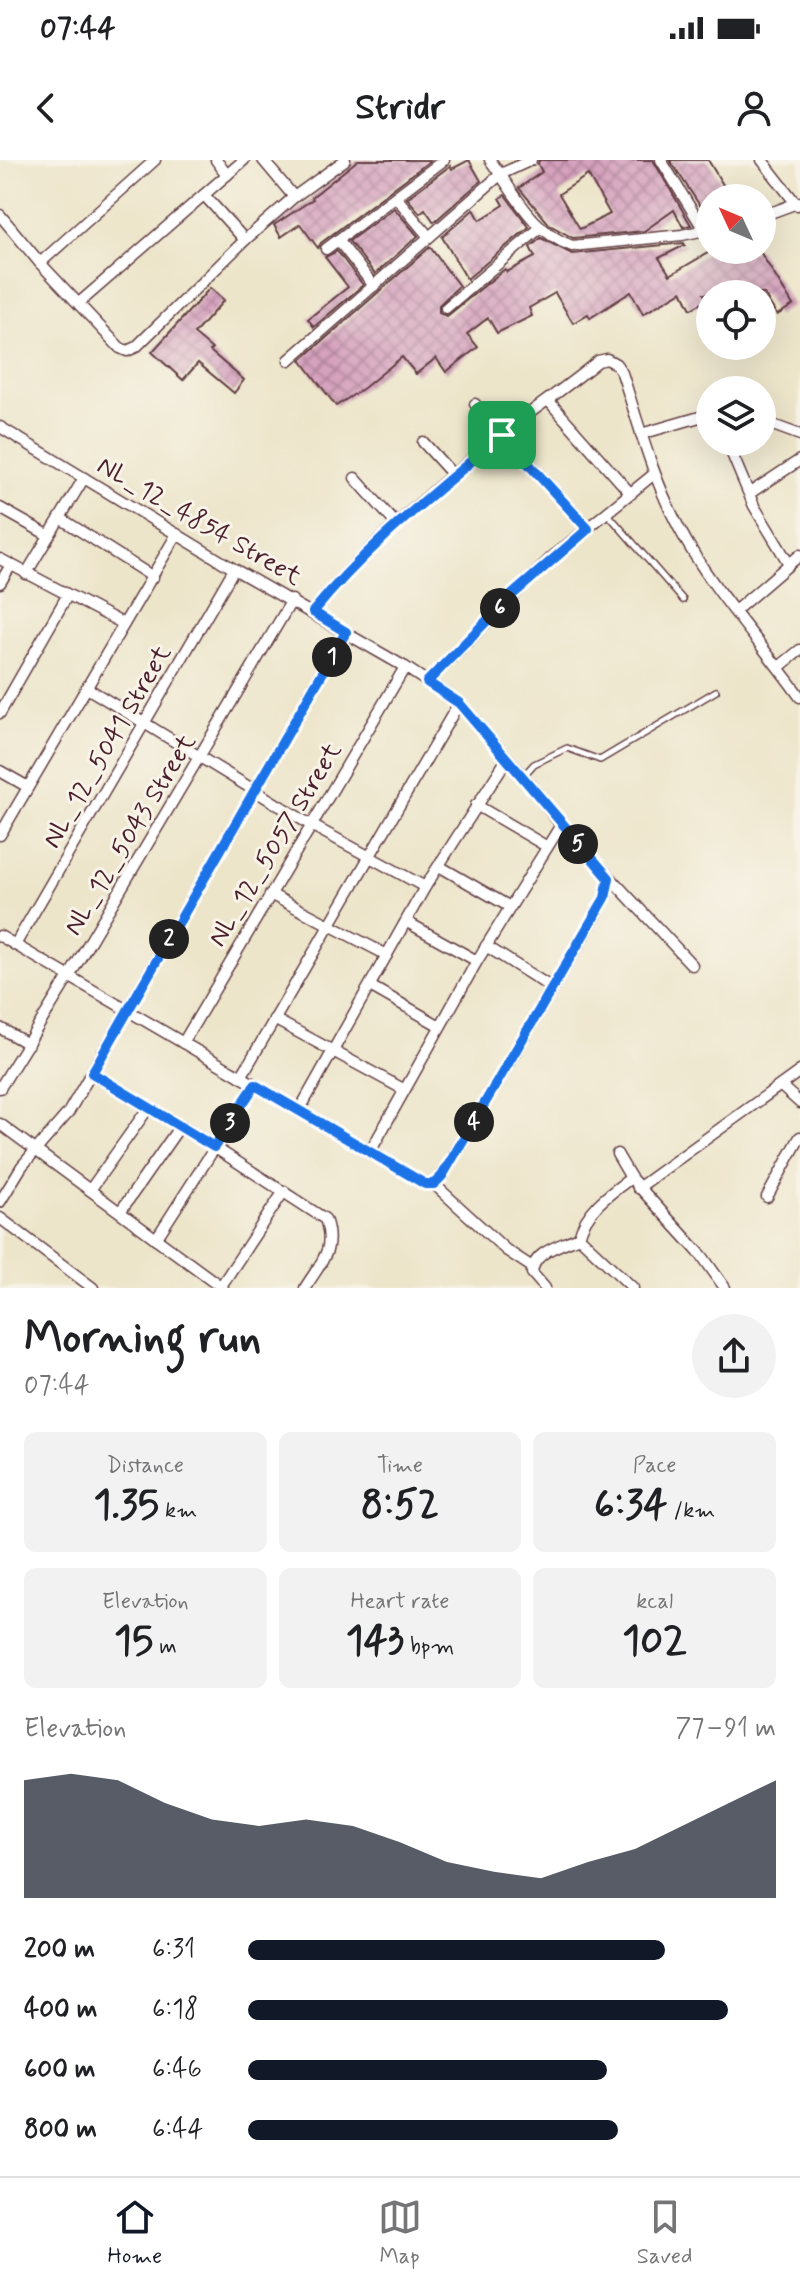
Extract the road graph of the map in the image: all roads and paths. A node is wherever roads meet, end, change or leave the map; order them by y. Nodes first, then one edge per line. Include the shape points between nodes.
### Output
1 (155, 160) edge
2 (216, 160) edge
3 (244, 160) edge
4 (263, 160) edge
5 (345, 160) edge
6 (444, 160) edge
7 (490, 160) edge
8 (531, 160) edge
9 (661, 160) edge
10 (762, 160) edge
11 (501, 174) junction
12 (227, 175) junction
13 (204, 195) junction
14 (294, 197) junction
15 (396, 197) junction
16 (798, 204) edge
17 (776, 211) edge
18 (696, 212) edge
19 (1, 218) edge
20 (540, 228) junction
21 (696, 232) edge
22 (429, 237) junction
23 (245, 240) junction
24 (338, 240) junction
25 (326, 249) dead end
26 (40, 263) junction
27 (374, 286) junction
28 (79, 303) junction
29 (446, 308) dead end
30 (289, 360) dead end
31 (548, 400) junction
32 (475, 404) dead end
33 (696, 418) edge
34 (776, 426) edge
35 (0, 427) edge
36 (641, 434) junction
37 (502, 435) junction
38 (800, 435) edge
39 (423, 442) dead end
40 (733, 456) edge
41 (800, 460) edge
42 (654, 474) junction
43 (454, 476) junction
44 (84, 478) junction
45 (355, 478) dead end
46 (750, 493) junction
47 (631, 494) junction
48 (0, 508) edge
49 (607, 513) junction
50 (60, 518) junction
51 (397, 525) junction
52 (588, 529) junction
53 (177, 534) junction
54 (48, 535) junction
55 (800, 555) edge
56 (5, 562) edge
57 (789, 564) junction
58 (234, 569) junction
59 (26, 574) junction
60 (153, 577) junction
61 (0, 583) edge
62 (67, 596) junction
63 (292, 600) junction
64 (683, 600) dead end
65 (736, 610) junction
66 (313, 612) junction
67 (124, 624) junction
68 (346, 632) junction
69 (800, 650) edge
70 (405, 667) junction
71 (779, 667) junction
72 (427, 682) junction
73 (87, 688) junction
74 (716, 691) dead end
75 (800, 697) edge
76 (459, 703) junction
77 (0, 713) edge
78 (145, 722) junction
79 (199, 758) junction
80 (507, 759) junction
81 (0, 771) edge
82 (523, 776) junction
83 (28, 787) junction
84 (255, 791) junction
85 (476, 805) junction
86 (311, 825) junction
87 (561, 825) junction
88 (0, 835) edge
89 (546, 846) junction
90 (369, 855) junction
91 (439, 866) junction
92 (609, 878) junction
93 (425, 887) junction
94 (270, 894) junction
95 (510, 907) junction
96 (407, 922) junction
97 (328, 924) junction
98 (0, 936) edge
99 (15, 945) junction
100 (486, 946) junction
101 (387, 955) junction
102 (477, 961) junction
103 (692, 965) dead end
104 (70, 975) junction
105 (370, 986) junction
106 (552, 988) junction
107 (128, 1009) junction
108 (274, 1019) junction
109 (440, 1026) junction
110 (0, 1028) edge
111 (183, 1043) junction
112 (28, 1044) junction
113 (332, 1050) junction
114 (800, 1071) edge
115 (92, 1073) junction
116 (241, 1077) junction
117 (255, 1085) junction
118 (781, 1086) junction
119 (0, 1088) edge
120 (403, 1089) junction
121 (800, 1103) edge
122 (149, 1107) junction
123 (299, 1111) junction
124 (0, 1124) edge
125 (180, 1126) junction
126 (800, 1137) edge
127 (214, 1147) junction
128 (35, 1151) junction
129 (370, 1152) junction
130 (617, 1154) dead end
131 (631, 1178) junction
132 (434, 1184) junction
133 (638, 1188) junction
134 (90, 1190) junction
135 (284, 1191) junction
136 (767, 1197) dead end
137 (0, 1202) edge
138 (120, 1212) junction
139 (0, 1218) edge
140 (579, 1237) junction
141 (156, 1239) junction
142 (532, 1267) junction
143 (222, 1287) edge
144 (93, 1288) edge
145 (305, 1288) edge
146 (545, 1288) edge
147 (633, 1288) edge
148 (725, 1288) edge

1 - 26 street
2 - 12 street
3 - 12 street
4 - 14 street
5 - 14 street
6 - 15 street
7 - 11 street
8 - 11 street
9 - 18 street
10 - 16 street
11 - 20 street
11 - 22 street
12 - 13 street
13 - 23 street
13 - 28 street
14 - 23 street
15 - 22 street
15 - 24 street
16 - 17 street
19 - 26 street
20 - 21 street via 572,246
20 - 29 street
22 - 27 street
23 - 28 street via 127,351
24 - 25 street
24 - 27 street
26 - 28 street
27 - 30 street
31 - 36 street via 607,359 622,373
31 - 37 street
31 - 47 street
32 - 37 street
33 - 36 street
34 - 38 street
35 - 44 street, NL_12_4854 Street
36 - 42 street
37 - 43 street
37 - 52 street
39 - 43 street
40 - 46 street
41 - 46 street
42 - 47 street
42 - 65 street via 678,527
43 - 51 street
44 - 50 street
44 - 53 street, NL_12_4854 Street
45 - 51 street
46 - 57 street
47 - 49 street
48 - 54 street
49 - 52 street
49 - 64 lane
50 - 54 street
50 - 60 street
51 - 66 street
52 - 72 street via 512,595
53 - 58 street, NL_12_4854 Street
53 - 60 street
54 - 59 street
55 - 57 street
56 - 59 street
56 - 61 street
57 - 65 street
58 - 63 street, NL_12_4854 Street
58 - 78 street, NL_12_5041 Street
59 - 62 street
60 - 67 street
62 - 67 street
62 - 77 street
63 - 66 street, NL_12_4854 Street
63 - 79 street, NL_12_5043 Street
65 - 71 street
66 - 68 street, NL_12_4854 Street
67 - 73 street
68 - 70 street, NL_12_4854 Street
68 - 84 street
69 - 71 street
70 - 72 street, NL_12_4854 Street
70 - 86 street, NL_12_5057 Street
71 - 75 street
72 - 76 street, NL_12_4854 Street
73 - 78 street
73 - 83 street
74 - 82 lane via 600,760 567,748 534,764
76 - 80 street, NL_12_4854 Street
76 - 90 street
78 - 79 street
78 - 99 street, NL_12_5041 Street
79 - 84 street
79 - 104 street, NL_12_5043 Street
80 - 82 street, NL_12_4854 Street
80 - 85 street
81 - 83 street
82 - 87 street, NL_12_4854 Street
83 - 88 street
84 - 86 street
84 - 107 street
85 - 89 street
85 - 91 street
86 - 90 street
86 - 94 street, NL_12_5057 Street
87 - 89 street
87 - 92 street, NL_12_4854 Street
89 - 95 street
90 - 93 street
90 - 97 street
91 - 93 street
91 - 95 street
92 - 103 street, NL_12_4854 Street
92 - 106 street via 605,898
93 - 96 street
94 - 97 street
94 - 111 street, NL_12_5057 Street
95 - 100 street
96 - 101 street
96 - 102 street
97 - 101 street
97 - 108 street
98 - 99 street
99 - 104 street
100 - 102 street
100 - 106 street
101 - 105 street
102 - 109 street
104 - 107 street
104 - 112 street, NL_12_5043 Street
105 - 109 street
105 - 113 street
106 - 132 street
107 - 111 street
107 - 115 street
108 - 113 street
108 - 116 street
109 - 120 street
110 - 112 street
111 - 116 street
112 - 119 street, NL_12_5043 Street
113 - 120 street
113 - 123 street
114 - 118 street
115 - 122 street
115 - 128 street via 68,1113
116 - 117 street
117 - 123 street
117 - 127 street
118 - 121 street
118 - 133 street
120 - 129 street
122 - 125 street
122 - 134 street
123 - 129 street
124 - 128 street
125 - 127 street
125 - 138 street
126 - 136 street
127 - 135 street
127 - 141 street
128 - 134 street
128 - 137 street
129 - 132 street via 425,1184
130 - 131 street
131 - 133 street
131 - 140 street via 601,1201
132 - 142 street
133 - 148 street
134 - 138 street
135 - 143 street
135 - 145 street via 325,1219 331,1240
138 - 141 street
139 - 144 street
140 - 142 street via 542,1254
140 - 147 street
141 - 143 street
142 - 146 street

